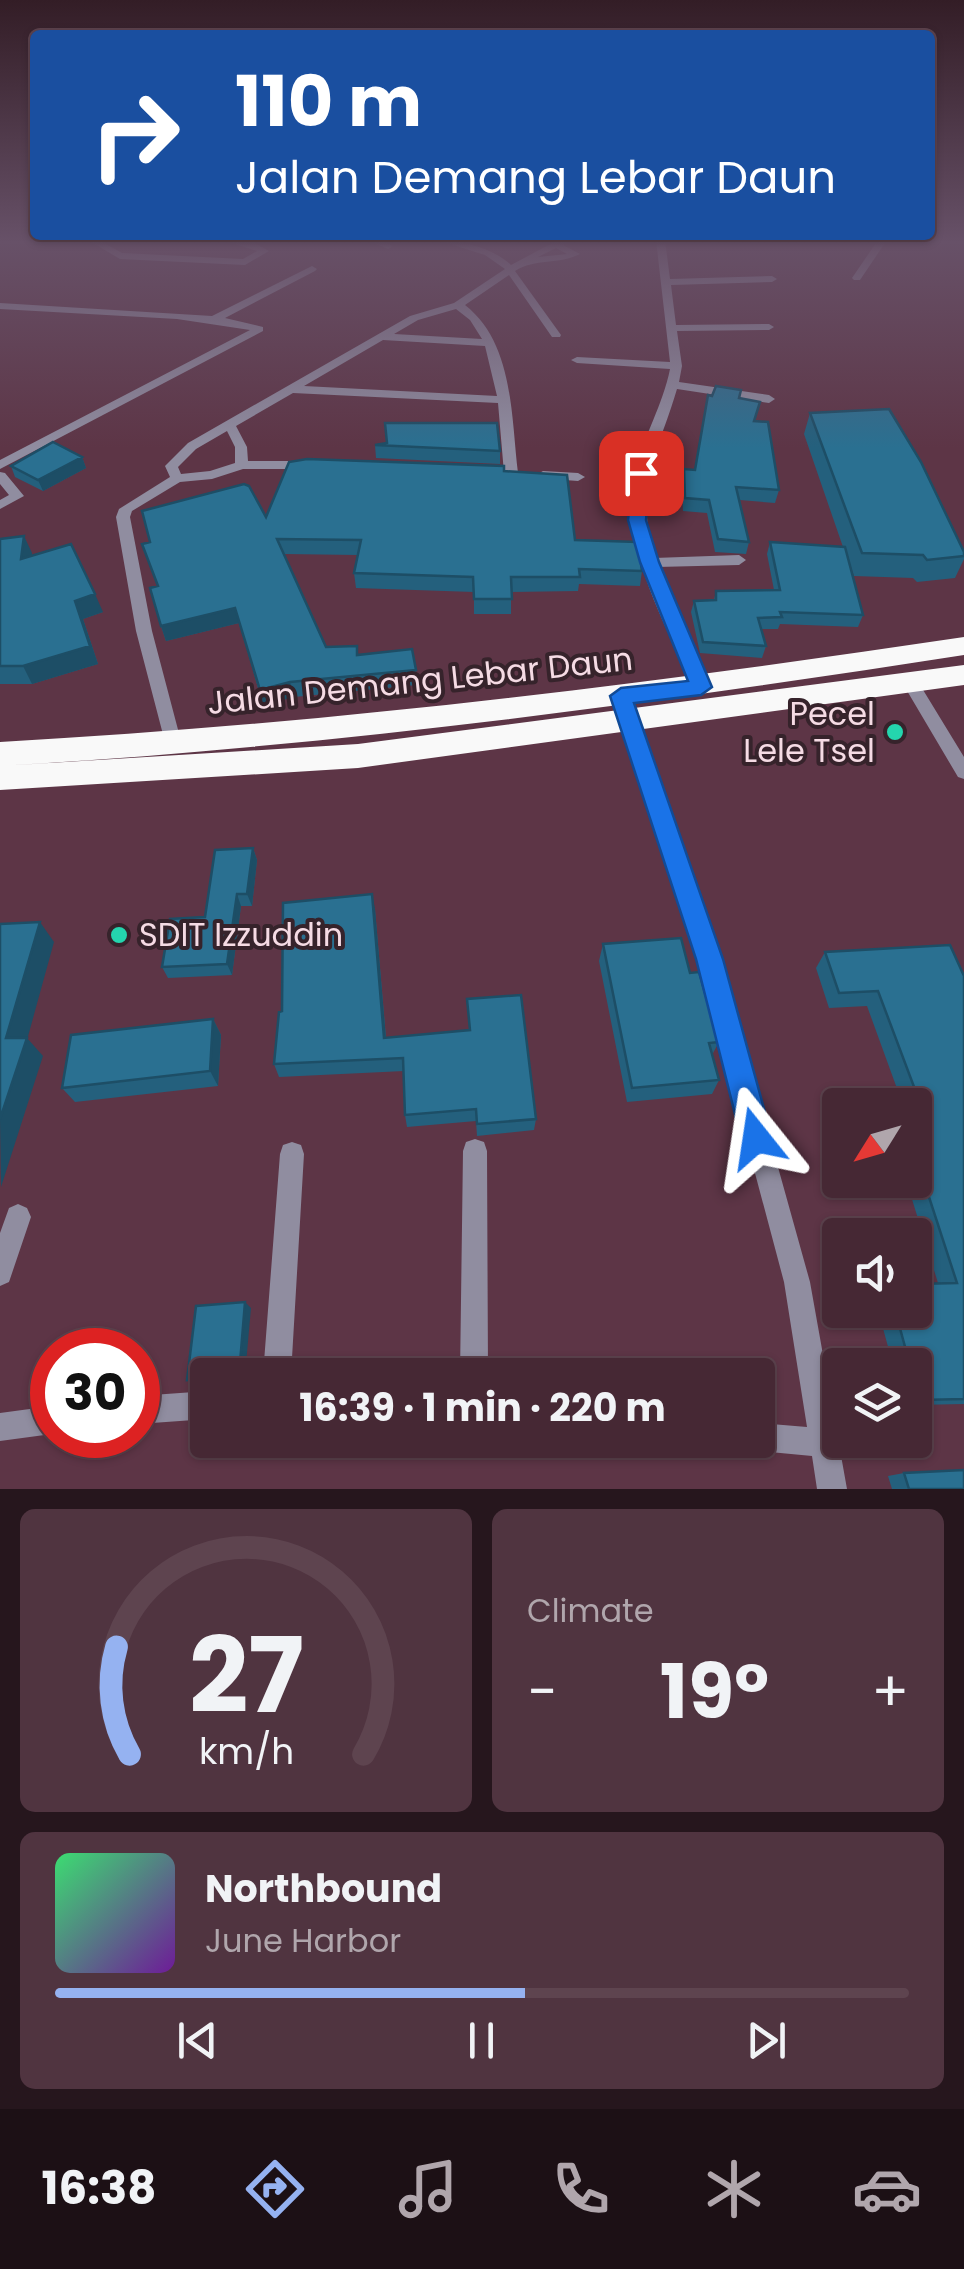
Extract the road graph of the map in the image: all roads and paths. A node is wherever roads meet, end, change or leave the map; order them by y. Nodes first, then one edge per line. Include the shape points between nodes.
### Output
1 (53, 309) edge
2 (233, 309) edge
3 (440, 309) edge
4 (466, 309) edge
5 (537, 309) edge
6 (668, 309) edge
7 (213, 320) junction
8 (769, 327) dead end
9 (670, 328) junction
10 (556, 335) dead end
11 (383, 337) junction
12 (488, 343) junction
13 (577, 360) dead end
14 (676, 366) junction
15 (674, 385) junction
16 (292, 389) junction
17 (770, 399) dead end
18 (502, 400) junction
19 (230, 426) junction
20 (242, 465) junction
21 (332, 465) edge
22 (0, 466) edge
23 (492, 472) edge
24 (511, 473) junction
25 (0, 476) edge
26 (578, 477) dead end
27 (178, 478) junction
28 (0, 505) edge
29 (740, 560) dead end
30 (650, 562) junction
31 (964, 646) edge
32 (964, 675) edge
33 (910, 684) junction
34 (701, 687) junction
35 (625, 707) junction
36 (172, 741) junction
37 (0, 754) edge
38 (964, 772) edge
39 (0, 778) edge
40 (475, 1151) dead end
41 (292, 1154) dead end
42 (18, 1217) dead end
43 (0, 1273) edge
44 (278, 1358) edge
45 (474, 1358) edge
46 (190, 1407) edge
47 (160, 1409) edge
48 (30, 1423) edge
49 (0, 1426) edge
50 (822, 1431) edge
51 (775, 1439) edge
52 (822, 1443) edge
53 (827, 1458) edge
54 (832, 1489) edge

1 - 7 street
2 - 7 street
3 - 11 street
4 - 12 street via 477,316
5 - 10 street
6 - 9 street
7 - 22 street via 258,329
8 - 9 street
9 - 14 street
11 - 12 street
11 - 16 street
12 - 18 street
13 - 14 street
14 - 15 street
15 - 17 street
15 - 30 street via 641,473 637,520
16 - 18 street
16 - 19 street
18 - 24 street
19 - 20 street
19 - 27 street via 178,456 171,466
20 - 21 street
20 - 27 street
23 - 24 street
24 - 26 street
25 - 28 street via 18,496
27 - 36 street via 122,517
29 - 30 street
30 - 34 street
31 - 34 highway, Jalan Demang Lebar Daun
32 - 33 highway, Jalan Demang Lebar Daun
33 - 35 highway, Jalan Demang Lebar Daun
33 - 38 street
34 - 35 highway, Jalan Demang Lebar Daun
35 - 36 highway, Jalan Demang Lebar Daun
35 - 39 highway, Jalan Demang Lebar Daun via 358,756
35 - 50 street via 709,959 797,1282
36 - 37 highway, Jalan Demang Lebar Daun
40 - 45 street
41 - 44 street
42 - 43 street
46 - 47 street
48 - 49 street
51 - 52 street
53 - 54 street

